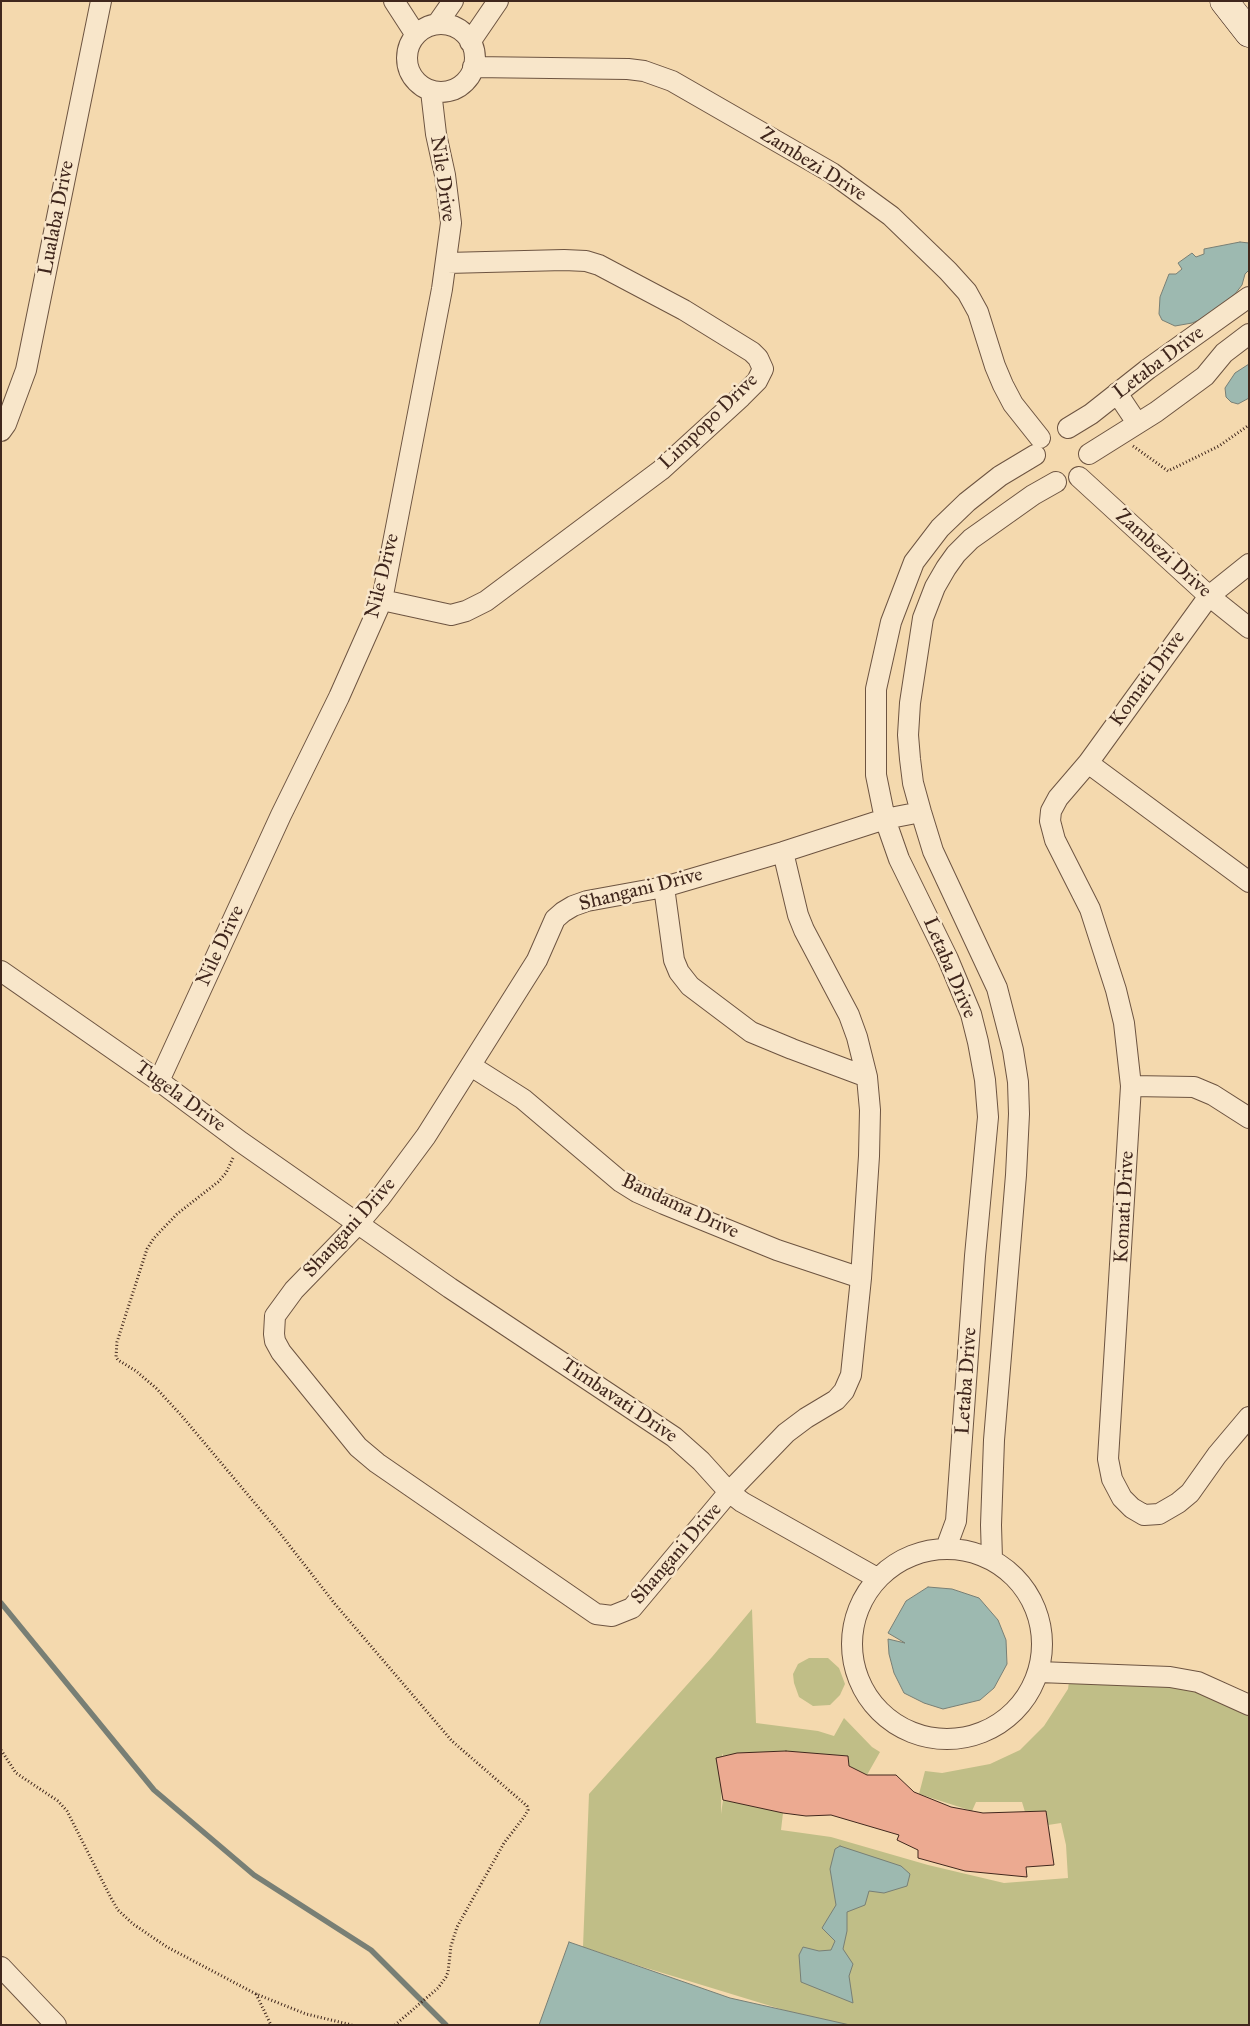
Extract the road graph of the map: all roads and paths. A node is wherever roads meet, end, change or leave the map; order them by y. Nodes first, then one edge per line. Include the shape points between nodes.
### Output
1 (100, 1) edge
2 (394, 1) edge
3 (453, 1) edge
4 (498, 1) edge
5 (1224, 1) edge
6 (436, 24) junction
7 (1249, 33) edge
8 (416, 34) junction
9 (470, 42) junction
10 (473, 67) junction
11 (431, 91) junction
12 (447, 263) junction
13 (1249, 297) edge
14 (1228, 312) junction
15 (1247, 335) edge
16 (1117, 393) junction
17 (7, 401) edge
18 (1138, 423) junction
19 (1249, 425) edge
20 (1068, 428) junction
21 (1, 432) edge
22 (1114, 440) junction
23 (1038, 446) junction
24 (1089, 454) junction
25 (1079, 477) junction
26 (1056, 482) junction
27 (1249, 564) edge
28 (1209, 596) junction
29 (382, 600) junction
30 (1249, 628) edge
31 (1088, 763) junction
32 (921, 812) junction
33 (885, 819) junction
34 (783, 852) junction
35 (1249, 882) edge
36 (664, 887) junction
37 (1, 970) edge
38 (471, 1066) junction
39 (866, 1076) junction
40 (159, 1082) junction
41 (1131, 1086) junction
42 (1249, 1118) edge
43 (241, 1142) junction
44 (358, 1224) junction
45 (861, 1278) junction
46 (1249, 1417) edge
47 (729, 1492) junction
48 (946, 1548) junction
49 (992, 1559) junction
50 (877, 1578) junction
51 (1039, 1672) junction
52 (1249, 1704) edge
53 (1, 1750) edge
54 (1, 1967) edge
55 (256, 1994) junction
56 (56, 2025) edge
57 (271, 2025) edge
58 (352, 2025) edge
59 (395, 2025) edge

1 - 17 street, Lualaba Drive via 26,370
2 - 8 street
3 - 6 street
4 - 9 street
5 - 7 main road
6 - 8 street
6 - 9 street via 459,30
8 - 11 street via 408,50 408,67 413,78
9 - 10 street
10 - 11 street via 465,81 452,90
10 - 23 street, Zambezi Drive via 644,71 672,81 832,173 891,216 966,292 978,312 1003,385
11 - 12 street, Nile Drive via 449,204
12 - 29 street, Nile Drive
12 - 29 street, Limpopo Drive via 564,260 598,265 684,310 752,352 763,369 741,398 661,470 486,601 466,612 450,615
13 - 14 street, Letaba Drive
14 - 15 street
14 - 16 street, Letaba Drive
15 - 18 street, Letaba Drive via 1224,353 1205,376
16 - 18 street
16 - 20 street, Letaba Drive
17 - 21 street, Lualaba Drive
18 - 22 street, Letaba Drive
19 - 22 path via 1219,446 1168,470 1129,443
20 - 23 street via 1048,431
20 - 24 street via 1083,438
22 - 24 street, Letaba Drive
23 - 26 street via 1035,462 1038,469 1042,475
23 - 33 street, Letaba Drive via 967,502 940,528 914,562 891,622 876,689 876,775
24 - 25 street via 1088,463
25 - 26 street
25 - 28 street, Zambezi Drive
26 - 32 street, Letaba Drive via 971,539 956,554 935,587 923,618 908,735 913,783
27 - 28 street, Komati Drive
28 - 30 street, Zambezi Drive
28 - 31 street, Komati Drive
29 - 40 street, Nile Drive
31 - 35 street
31 - 41 street, Komati Drive via 1058,798 1051,810 1050,821 1055,840 1090,908 1116,990 1124,1023
32 - 33 street, Shangani Drive
32 - 49 street, Letaba Drive via 933,851 997,988 1014,1050 1018,1082 1016,1175 994,1440
33 - 34 street, Shangani Drive
33 - 48 street, Letaba Drive via 899,859 971,1014 985,1080 988,1117 956,1521
34 - 36 street, Shangani Drive
34 - 39 street, Shangani Drive via 798,914 849,1014
36 - 38 street, Shangani Drive via 587,901 573,906 555,919 537,960
36 - 39 street via 674,960 690,986 751,1032
37 - 40 street, Tugela Drive
38 - 44 street, Shangani Drive via 426,1136
38 - 45 street, Bandama Drive via 524,1099 637,1192 777,1250
39 - 45 street, Shangani Drive via 870,1110 869,1156
40 - 43 street, Tugela Drive
41 - 42 street via 1194,1087 1213,1094
41 - 46 street, Komati Drive via 1108,1459 1112,1479 1122,1498 1144,1514 1159,1514 1178,1503 1190,1493
43 - 44 street, Tugela Drive
43 - 59 path via 226,1173 167,1224 147,1249 117,1342 116,1357 156,1388 207,1445 335,1604 452,1741 528,1810 504,1843 457,1927 448,1972 438,1988
44 - 47 street, Timbavati Drive via 674,1437
44 - 47 street, Shangani Drive via 281,1305 273,1326 275,1341 289,1364 358,1447 377,1463 577,1602 596,1614 606,1616 632,1608
45 - 47 street, Shangani Drive via 851,1375 844,1391 836,1400 786,1433
47 - 50 street, Timbavati Drive
48 - 49 street via 970,1551
48 - 50 street via 920,1552 897,1562
49 - 51 street via 1010,1572 1035,1607 1042,1643
50 - 51 street via 858,1607 851,1641 856,1675 873,1705 899,1728 932,1739 966,1738 998,1726 1023,1702
51 - 52 street via 1170,1677 1198,1682
53 - 55 path via 16,1773 58,1801 67,1811 95,1868 124,1916 167,1947
54 - 56 street
55 - 57 path
55 - 58 path via 306,2014

